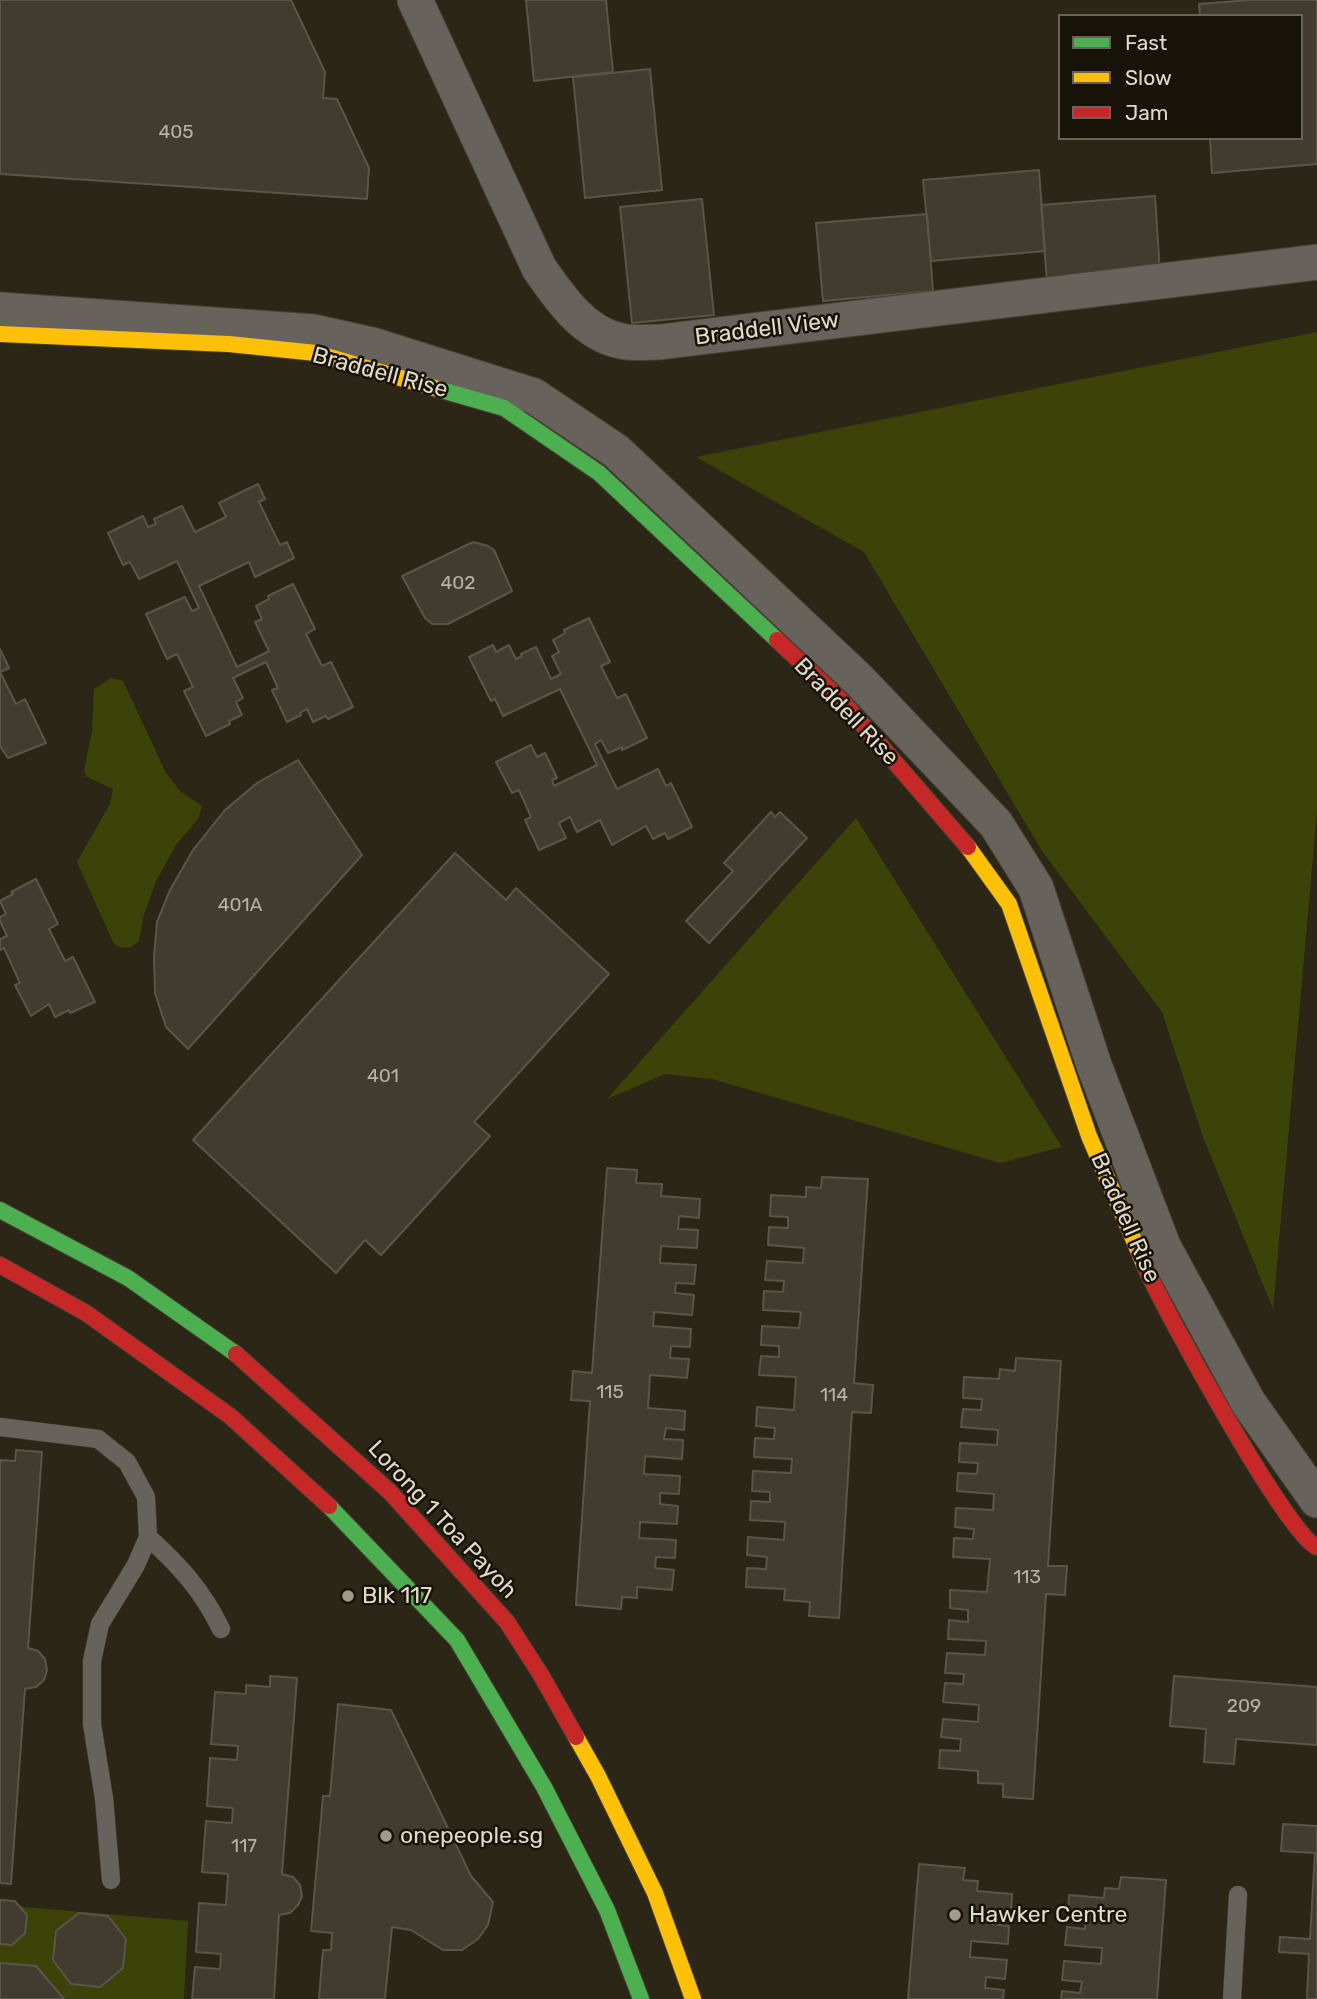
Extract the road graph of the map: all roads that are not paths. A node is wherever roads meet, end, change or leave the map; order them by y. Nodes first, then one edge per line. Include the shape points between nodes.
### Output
1 (415, 0) edge
2 (1317, 262) edge
3 (0, 310) edge
4 (0, 334) edge
5 (369, 356) junction
6 (0, 1210) edge
7 (0, 1265) edge
8 (0, 1427) edge
9 (1317, 1500) edge
10 (148, 1537) junction
11 (1317, 1547) edge
12 (221, 1629) dead end
13 (111, 1881) dead end
14 (655, 1892) junction
15 (1238, 1895) dead end
16 (607, 1910) junction
17 (643, 1911) dead end
18 (625, 1916) dead end
19 (641, 1999) edge
20 (692, 1999) edge
21 (1232, 1999) edge

1 - 2 street, Braddell View via 539,268 565,305 596,331 621,341 660,342
3 - 5 street, Braddell Rise via 314,332
4 - 5 main road, Braddell Rise via 229,344
5 - 9 street, Braddell Rise via 534,396 616,451 859,680 996,824 1036,888 1094,1065 1163,1246 1248,1402
5 - 11 main road, Braddell Rise via 504,408 599,473 843,702 982,864 1009,904 1089,1136 1148,1273 1287,1518
6 - 14 main road, Lorong 1 Toa Payoh via 128,1278 237,1355 390,1492 507,1622 598,1776
7 - 16 main road via 86,1313 230,1416 322,1498 408,1585 457,1640 544,1787
8 - 10 lane via 98,1439 127,1462 146,1497
10 - 12 lane via 208,1602
10 - 13 lane via 100,1624 92,1661 92,1724
14 - 17 main road
14 - 20 main road, Lorong 1 Toa Payoh
15 - 21 lane
16 - 18 main road
16 - 19 main road

